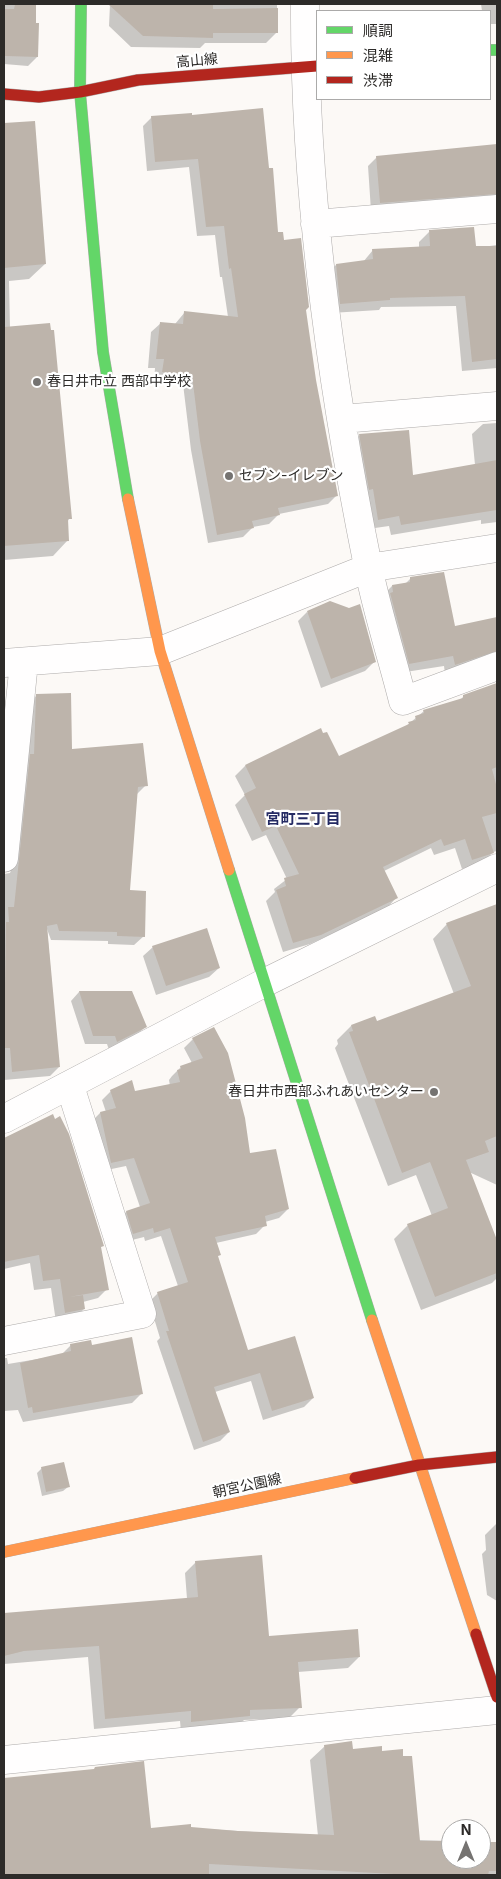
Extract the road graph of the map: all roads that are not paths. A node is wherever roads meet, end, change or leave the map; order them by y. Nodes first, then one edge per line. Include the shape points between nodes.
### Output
1 (81, 4) edge
2 (305, 4) edge
3 (311, 66) edge
4 (80, 92) junction
5 (4, 94) edge
6 (497, 209) edge
7 (315, 224) junction
8 (497, 406) edge
9 (342, 419) junction
10 (497, 548) edge
11 (368, 568) junction
12 (160, 651) junction
13 (14, 662) edge
14 (497, 666) edge
15 (4, 852) edge
16 (497, 868) edge
17 (264, 983) junction
18 (70, 1086) junction
19 (4, 1119) edge
20 (4, 1341) edge
21 (497, 1457) edge
22 (419, 1466) junction
23 (4, 1552) edge
24 (497, 1697) edge
25 (497, 1710) edge
26 (4, 1760) edge

1 - 4 street
2 - 3 street
3 - 4 street, 高山線 via 138,80
3 - 7 street
4 - 5 street, 高山線 via 39,97
4 - 12 street via 103,352 134,535
6 - 7 street
7 - 9 street
8 - 9 street
9 - 11 street
10 - 11 street
11 - 12 street
11 - 14 street via 404,702
12 - 13 street
12 - 17 street
13 - 15 street
16 - 17 street
17 - 18 street
17 - 22 street
18 - 19 street
18 - 20 street via 142,1314
21 - 22 street, 朝宮公園線
22 - 23 street, 朝宮公園線
22 - 24 street
25 - 26 street

